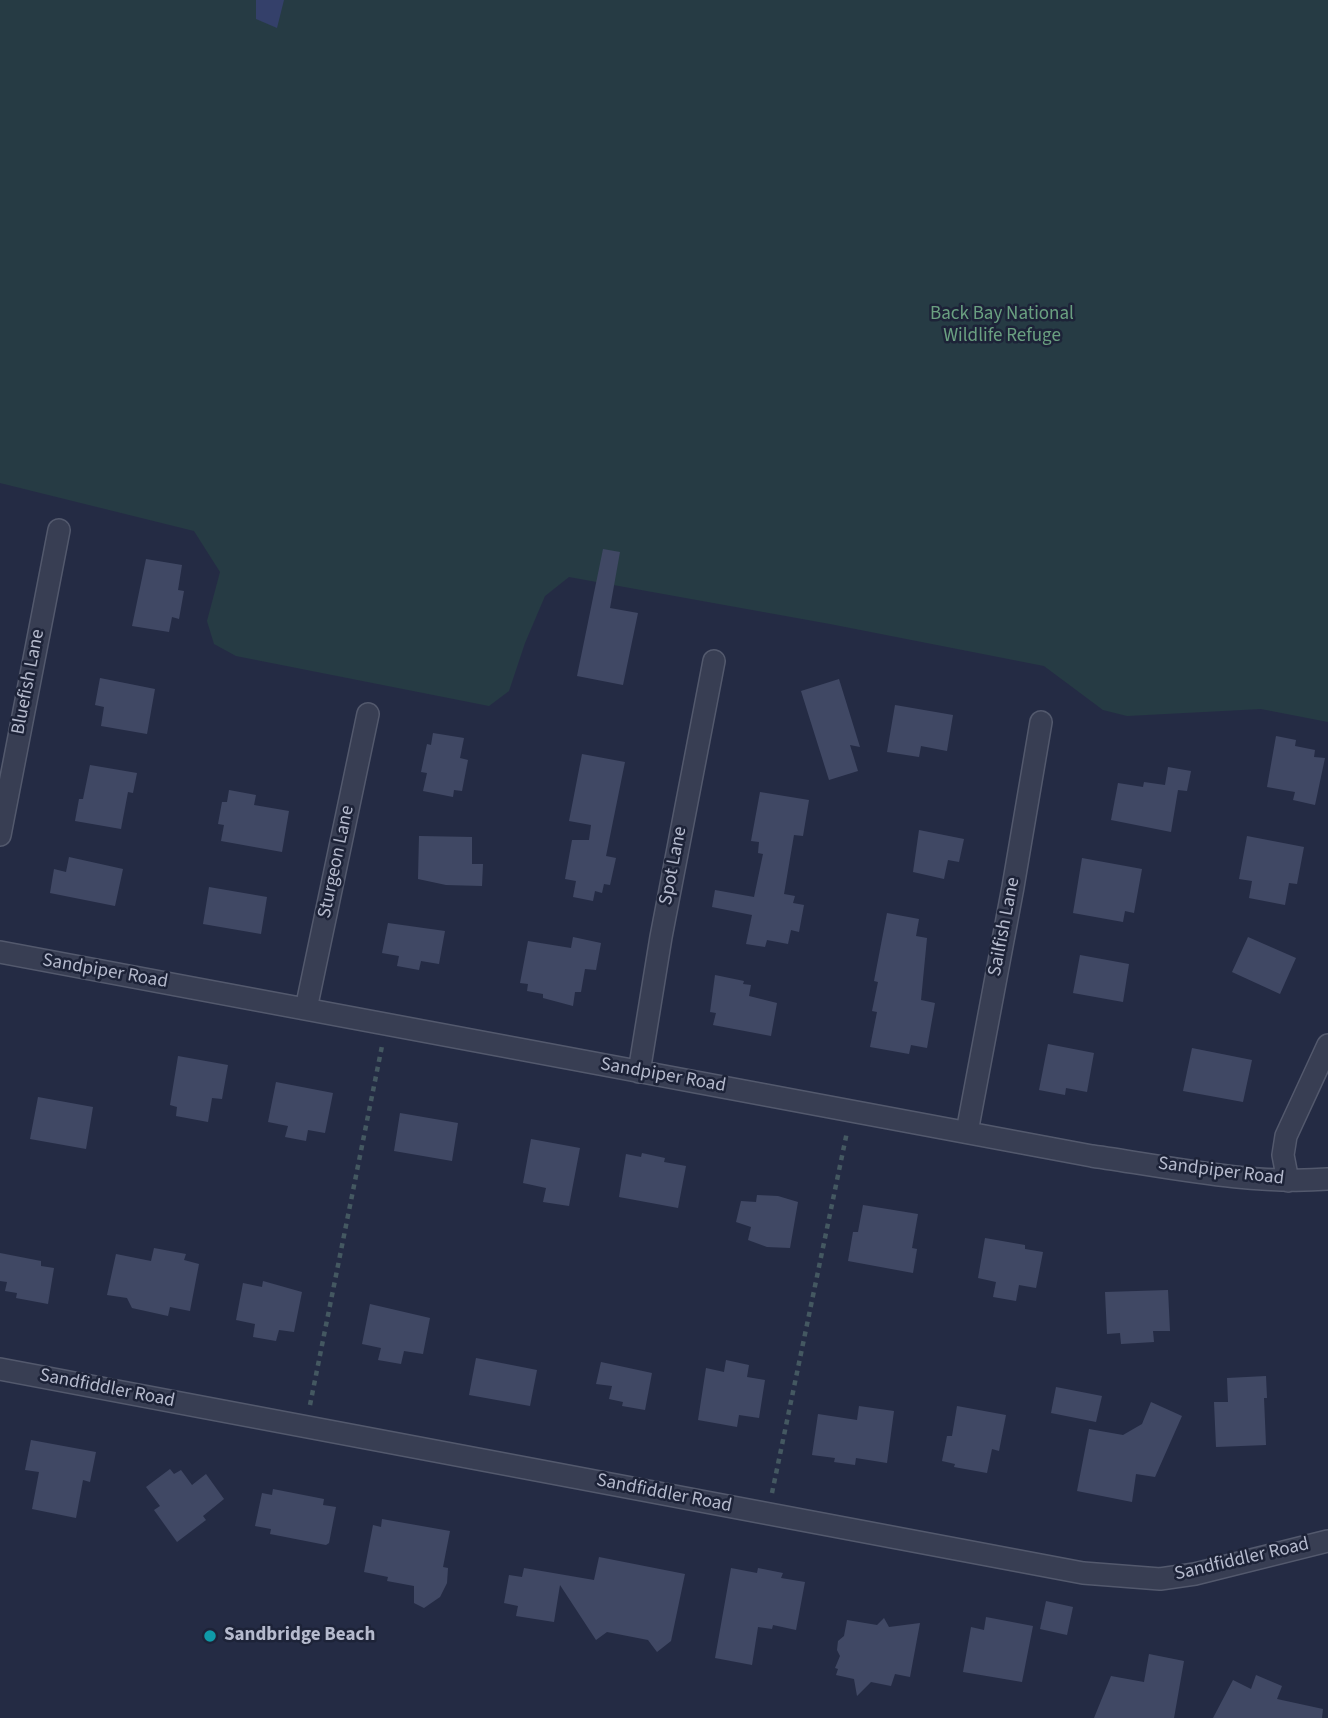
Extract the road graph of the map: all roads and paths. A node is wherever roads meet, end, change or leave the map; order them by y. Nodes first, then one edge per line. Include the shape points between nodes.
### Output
1 (59, 530) dead end
2 (714, 661) dead end
3 (368, 714) dead end
4 (1041, 722) dead end
5 (0, 835) edge
6 (0, 952) edge
7 (306, 1009) junction
8 (386, 1024) junction
9 (1328, 1045) edge
10 (639, 1072) junction
11 (851, 1110) junction
12 (967, 1132) junction
13 (1328, 1179) edge
14 (1288, 1181) junction
15 (0, 1368) edge
16 (306, 1426) junction
17 (767, 1513) junction
18 (1328, 1541) edge

1 - 5 street, Bluefish Lane
2 - 10 street, Spot Lane
3 - 7 street, Sturgeon Lane
4 - 12 street, Sailfish Lane
6 - 7 street, Sandpiper Road
7 - 8 street, Sandpiper Road
8 - 10 street, Sandpiper Road
8 - 16 path
9 - 14 street via 1286,1136 1283,1155
10 - 11 street, Sandpiper Road
11 - 12 street, Sandpiper Road
11 - 17 path
12 - 14 street, Sandpiper Road via 1092,1156
13 - 14 street, Sandpiper Road
15 - 16 street, Sandfiddler Road
16 - 17 street, Sandfiddler Road
17 - 18 street, Sandfiddler Road via 1083,1573 1160,1579

